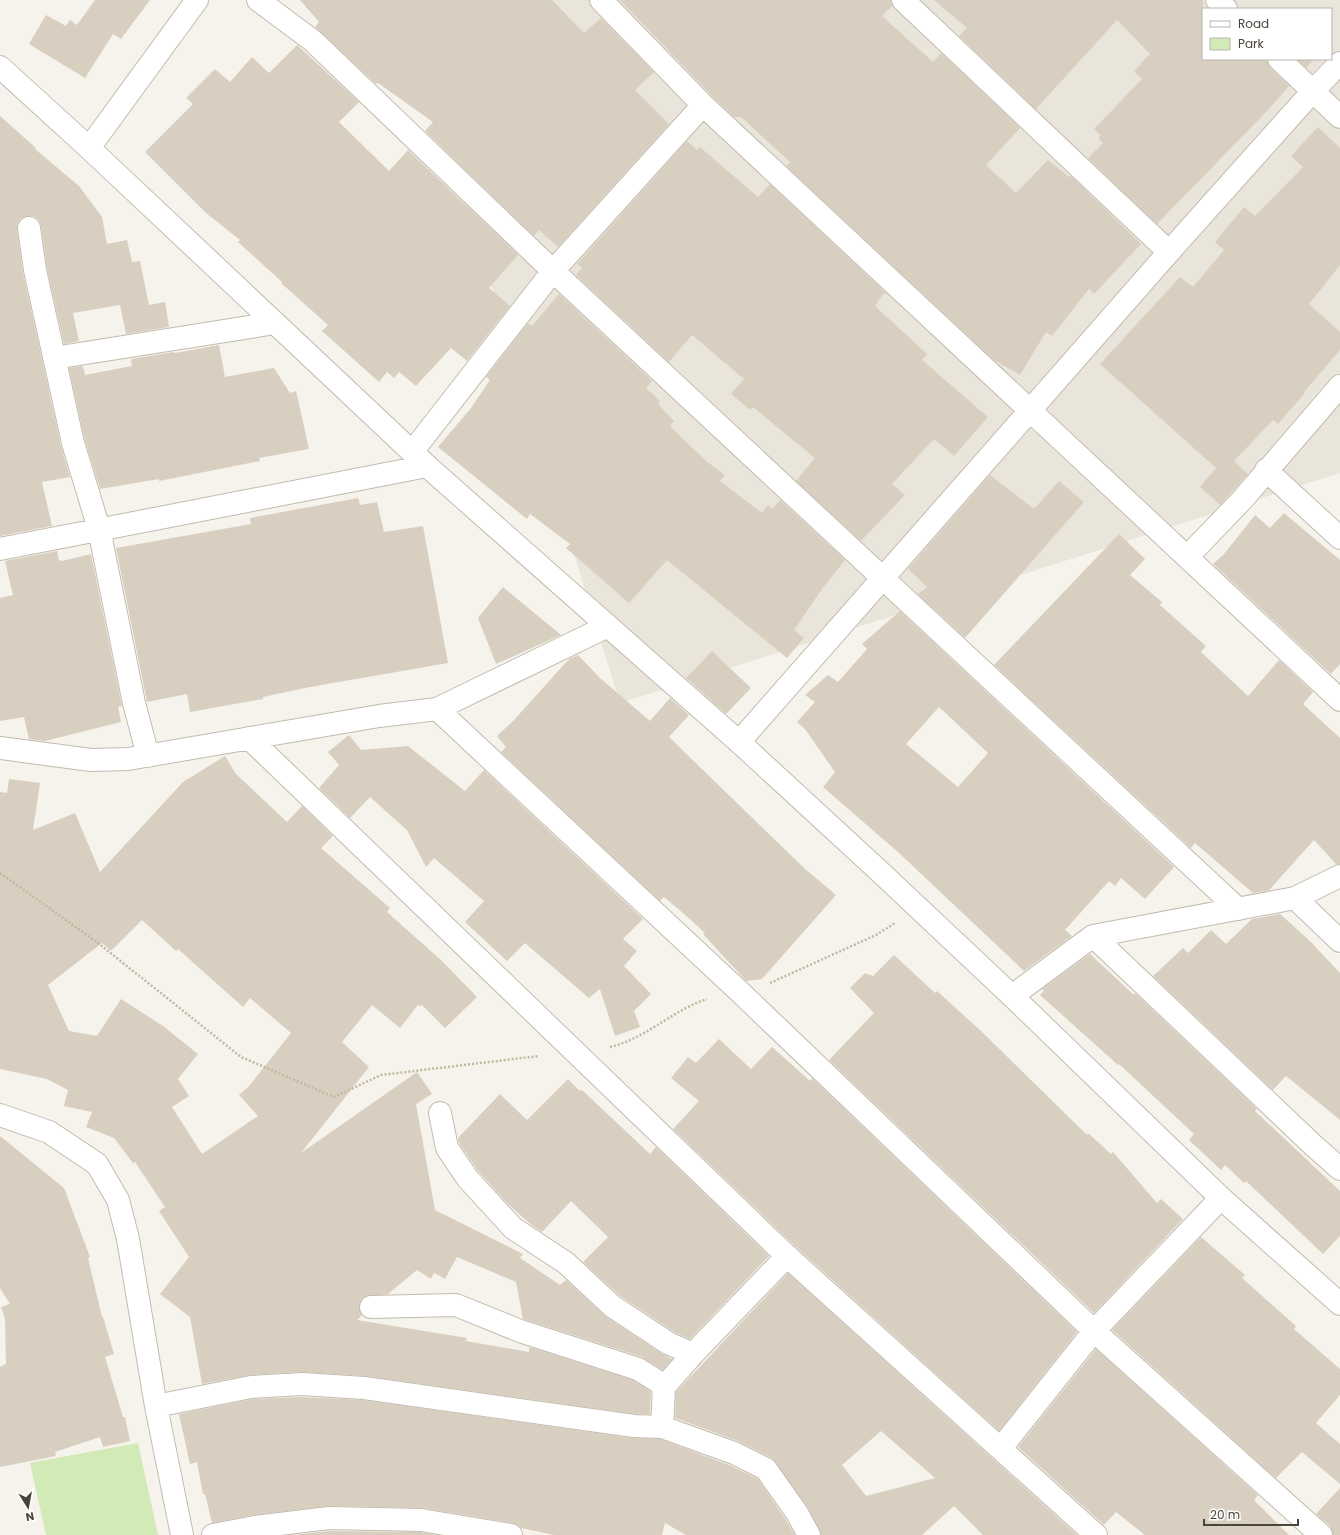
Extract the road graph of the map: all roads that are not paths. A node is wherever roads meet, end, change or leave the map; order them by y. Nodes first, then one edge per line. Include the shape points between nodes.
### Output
1 (197, 0) edge
2 (258, 0) edge
3 (601, 0) edge
4 (903, 0) edge
5 (1217, 0) edge
6 (1225, 8) edge
7 (1280, 60) edge
8 (1340, 63) edge
9 (0, 67) edge
10 (1313, 91) junction
11 (703, 105) junction
12 (1340, 117) edge
13 (89, 148) junction
14 (29, 228) dead end
15 (1169, 252) junction
16 (553, 271) junction
17 (275, 323) junction
18 (54, 358) junction
19 (1340, 386) edge
20 (1030, 410) junction
21 (420, 459) junction
22 (1266, 470) junction
23 (99, 530) junction
24 (1340, 538) edge
25 (0, 549) edge
26 (1188, 556) junction
27 (883, 576) junction
28 (608, 626) junction
29 (1340, 700) edge
30 (437, 709) junction
31 (249, 738) junction
32 (738, 742) junction
33 (0, 748) edge
34 (148, 756) junction
35 (1340, 876) edge
36 (1296, 898) junction
37 (1238, 909) junction
38 (1093, 936) junction
39 (1340, 941) edge
40 (1012, 996) junction
41 (440, 1113) dead end
42 (0, 1115) edge
43 (1340, 1169) edge
44 (1221, 1198) junction
45 (787, 1256) junction
46 (1340, 1304) edge
47 (371, 1308) dead end
48 (1094, 1331) junction
49 (693, 1354) junction
50 (664, 1387) junction
51 (156, 1406) junction
52 (662, 1427) junction
53 (1001, 1448) junction
54 (182, 1535) edge
55 (213, 1535) edge
56 (511, 1535) edge
57 (809, 1535) edge
58 (1096, 1535) edge
59 (1321, 1535) edge

1 - 13 street
2 - 16 street via 313,42
3 - 11 street
4 - 15 street
5 - 6 street
7 - 10 street
8 - 10 street
9 - 13 street
10 - 12 street
10 - 15 street
11 - 16 street
11 - 20 street
13 - 17 street
14 - 18 street via 35,270
15 - 20 street
16 - 21 street
16 - 27 street
17 - 18 street
17 - 21 street
18 - 23 street via 73,443
19 - 22 street
20 - 26 street
20 - 27 street
21 - 23 street
21 - 28 street
22 - 24 street
22 - 26 street via 1242,500
23 - 25 street
23 - 34 street via 134,702
26 - 29 street
27 - 32 street
27 - 37 street
28 - 30 street
28 - 32 street
30 - 31 street
30 - 48 street via 741,993
31 - 34 street
31 - 45 street
32 - 40 street
33 - 34 street via 91,760
35 - 36 street
36 - 37 street
36 - 39 street
37 - 38 street
38 - 40 street
38 - 43 street
40 - 44 street
41 - 49 street via 446,1148 468,1178 513,1228 566,1263 612,1306 668,1343
42 - 51 street via 49,1132 98,1164 118,1200 135,1276
44 - 46 street
44 - 48 street
45 - 49 street
45 - 53 street
47 - 50 street via 456,1305 520,1331 638,1369
48 - 53 street
48 - 59 street
49 - 50 street
50 - 52 street
51 - 52 street via 251,1387 303,1384 364,1388 634,1426
51 - 54 street
52 - 57 street via 734,1453 766,1469 798,1513
53 - 58 street
55 - 56 street via 329,1518 421,1520

